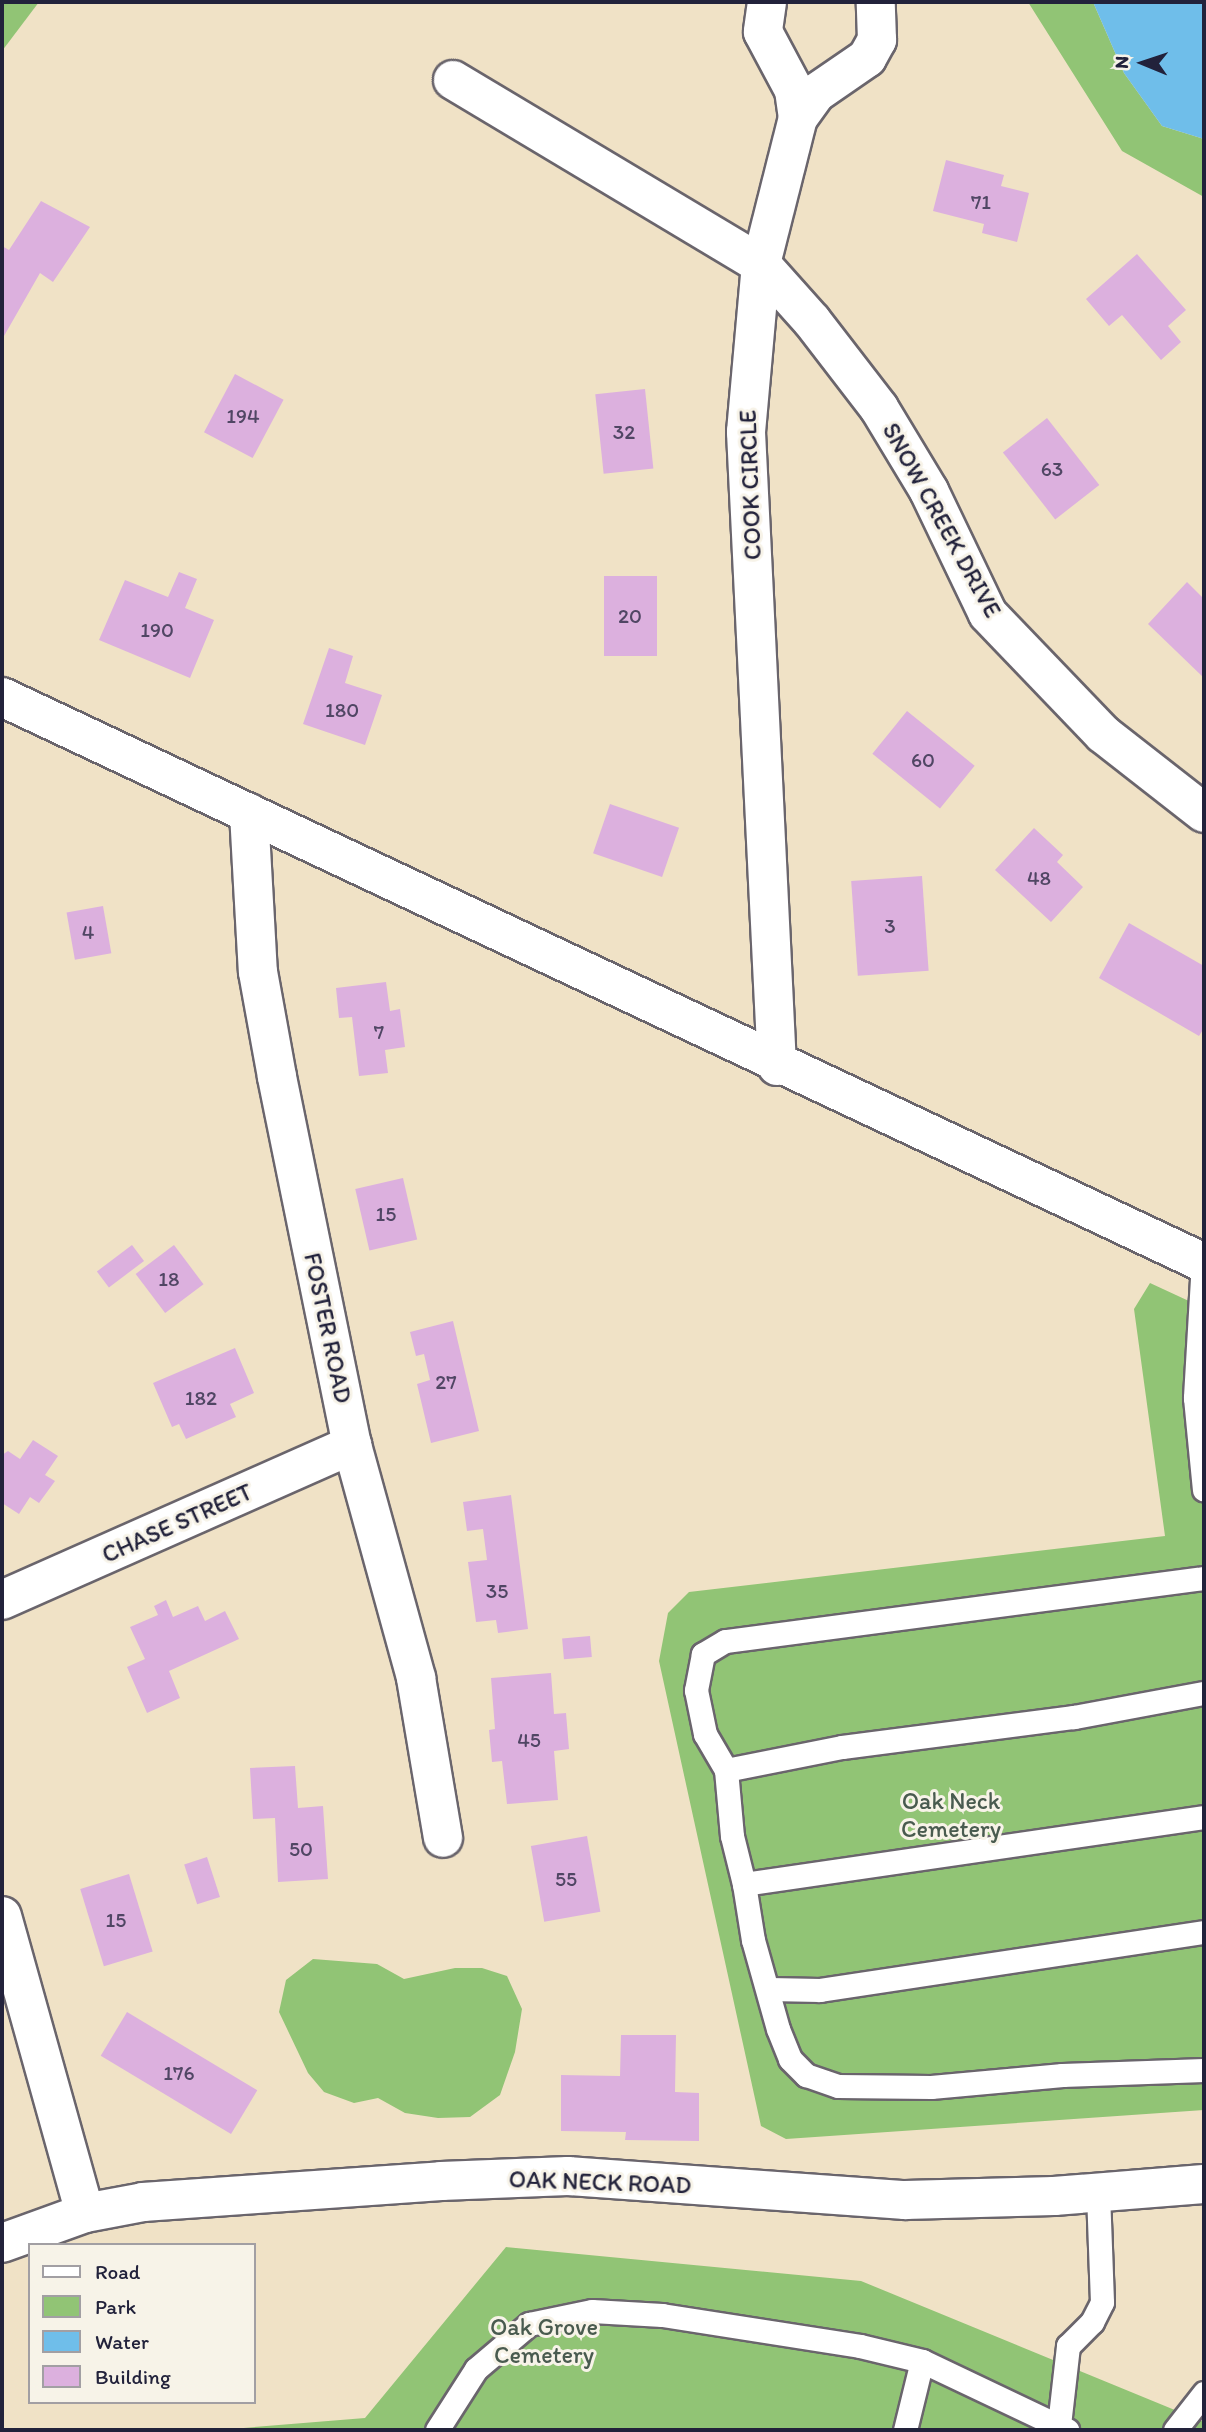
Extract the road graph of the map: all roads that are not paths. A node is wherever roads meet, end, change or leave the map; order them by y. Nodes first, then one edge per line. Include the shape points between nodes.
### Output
1 (767, 2) edge
2 (876, 2) edge
3 (453, 80) dead end
4 (798, 118) junction
5 (761, 264) junction
6 (2, 697) edge
7 (249, 813) junction
8 (1204, 813) edge
9 (777, 1066) junction
10 (1204, 1263) edge
11 (1200, 1399) edge
12 (352, 1446) junction
13 (1204, 1490) edge
14 (1204, 1578) edge
15 (2, 1600) edge
16 (1204, 1693) edge
17 (726, 1770) junction
18 (1204, 1817) edge
19 (443, 1838) dead end
20 (744, 1884) junction
21 (2, 1916) edge
22 (1204, 1932) edge
23 (769, 1989) junction
24 (1204, 2070) edge
25 (1204, 2184) edge
26 (1098, 2192) junction
27 (85, 2213) junction
28 (2, 2243) edge
29 (922, 2361) junction
30 (1204, 2393) edge
31 (1063, 2428) edge
32 (436, 2430) edge
33 (905, 2430) edge
34 (1175, 2430) edge

1 - 4 street via 763,32 794,90
2 - 4 street via 877,40 867,58 816,93
3 - 5 street
4 - 5 street, COOK CIRCLE
5 - 8 street, SNOW CREEK DRIVE via 879,408 929,491 988,614 1104,734
5 - 9 street, COOK CIRCLE via 746,432
6 - 7 street
7 - 9 street
7 - 12 street, FOSTER ROAD via 258,972
9 - 10 street
10 - 11 lane
11 - 13 lane
12 - 15 street, CHASE STREET
12 - 19 street, FOSTER ROAD via 416,1678
14 - 17 lane via 725,1641 703,1654 696,1690 705,1734
16 - 17 lane via 1074,1717 842,1747
17 - 20 lane via 732,1836
18 - 20 lane
20 - 23 lane via 753,1940
21 - 27 street
22 - 23 lane via 820,1990
23 - 24 lane via 790,2059 806,2075 838,2086 931,2087 1062,2075
25 - 26 street, OAK NECK ROAD
26 - 27 street, OAK NECK ROAD via 905,2200 568,2176 309,2187 143,2202
26 - 31 lane via 1102,2302 1092,2322 1068,2346
27 - 28 street, OAK NECK ROAD
29 - 31 lane
29 - 32 lane via 860,2346 662,2315 592,2311 529,2324 476,2369
29 - 33 lane
30 - 34 lane

